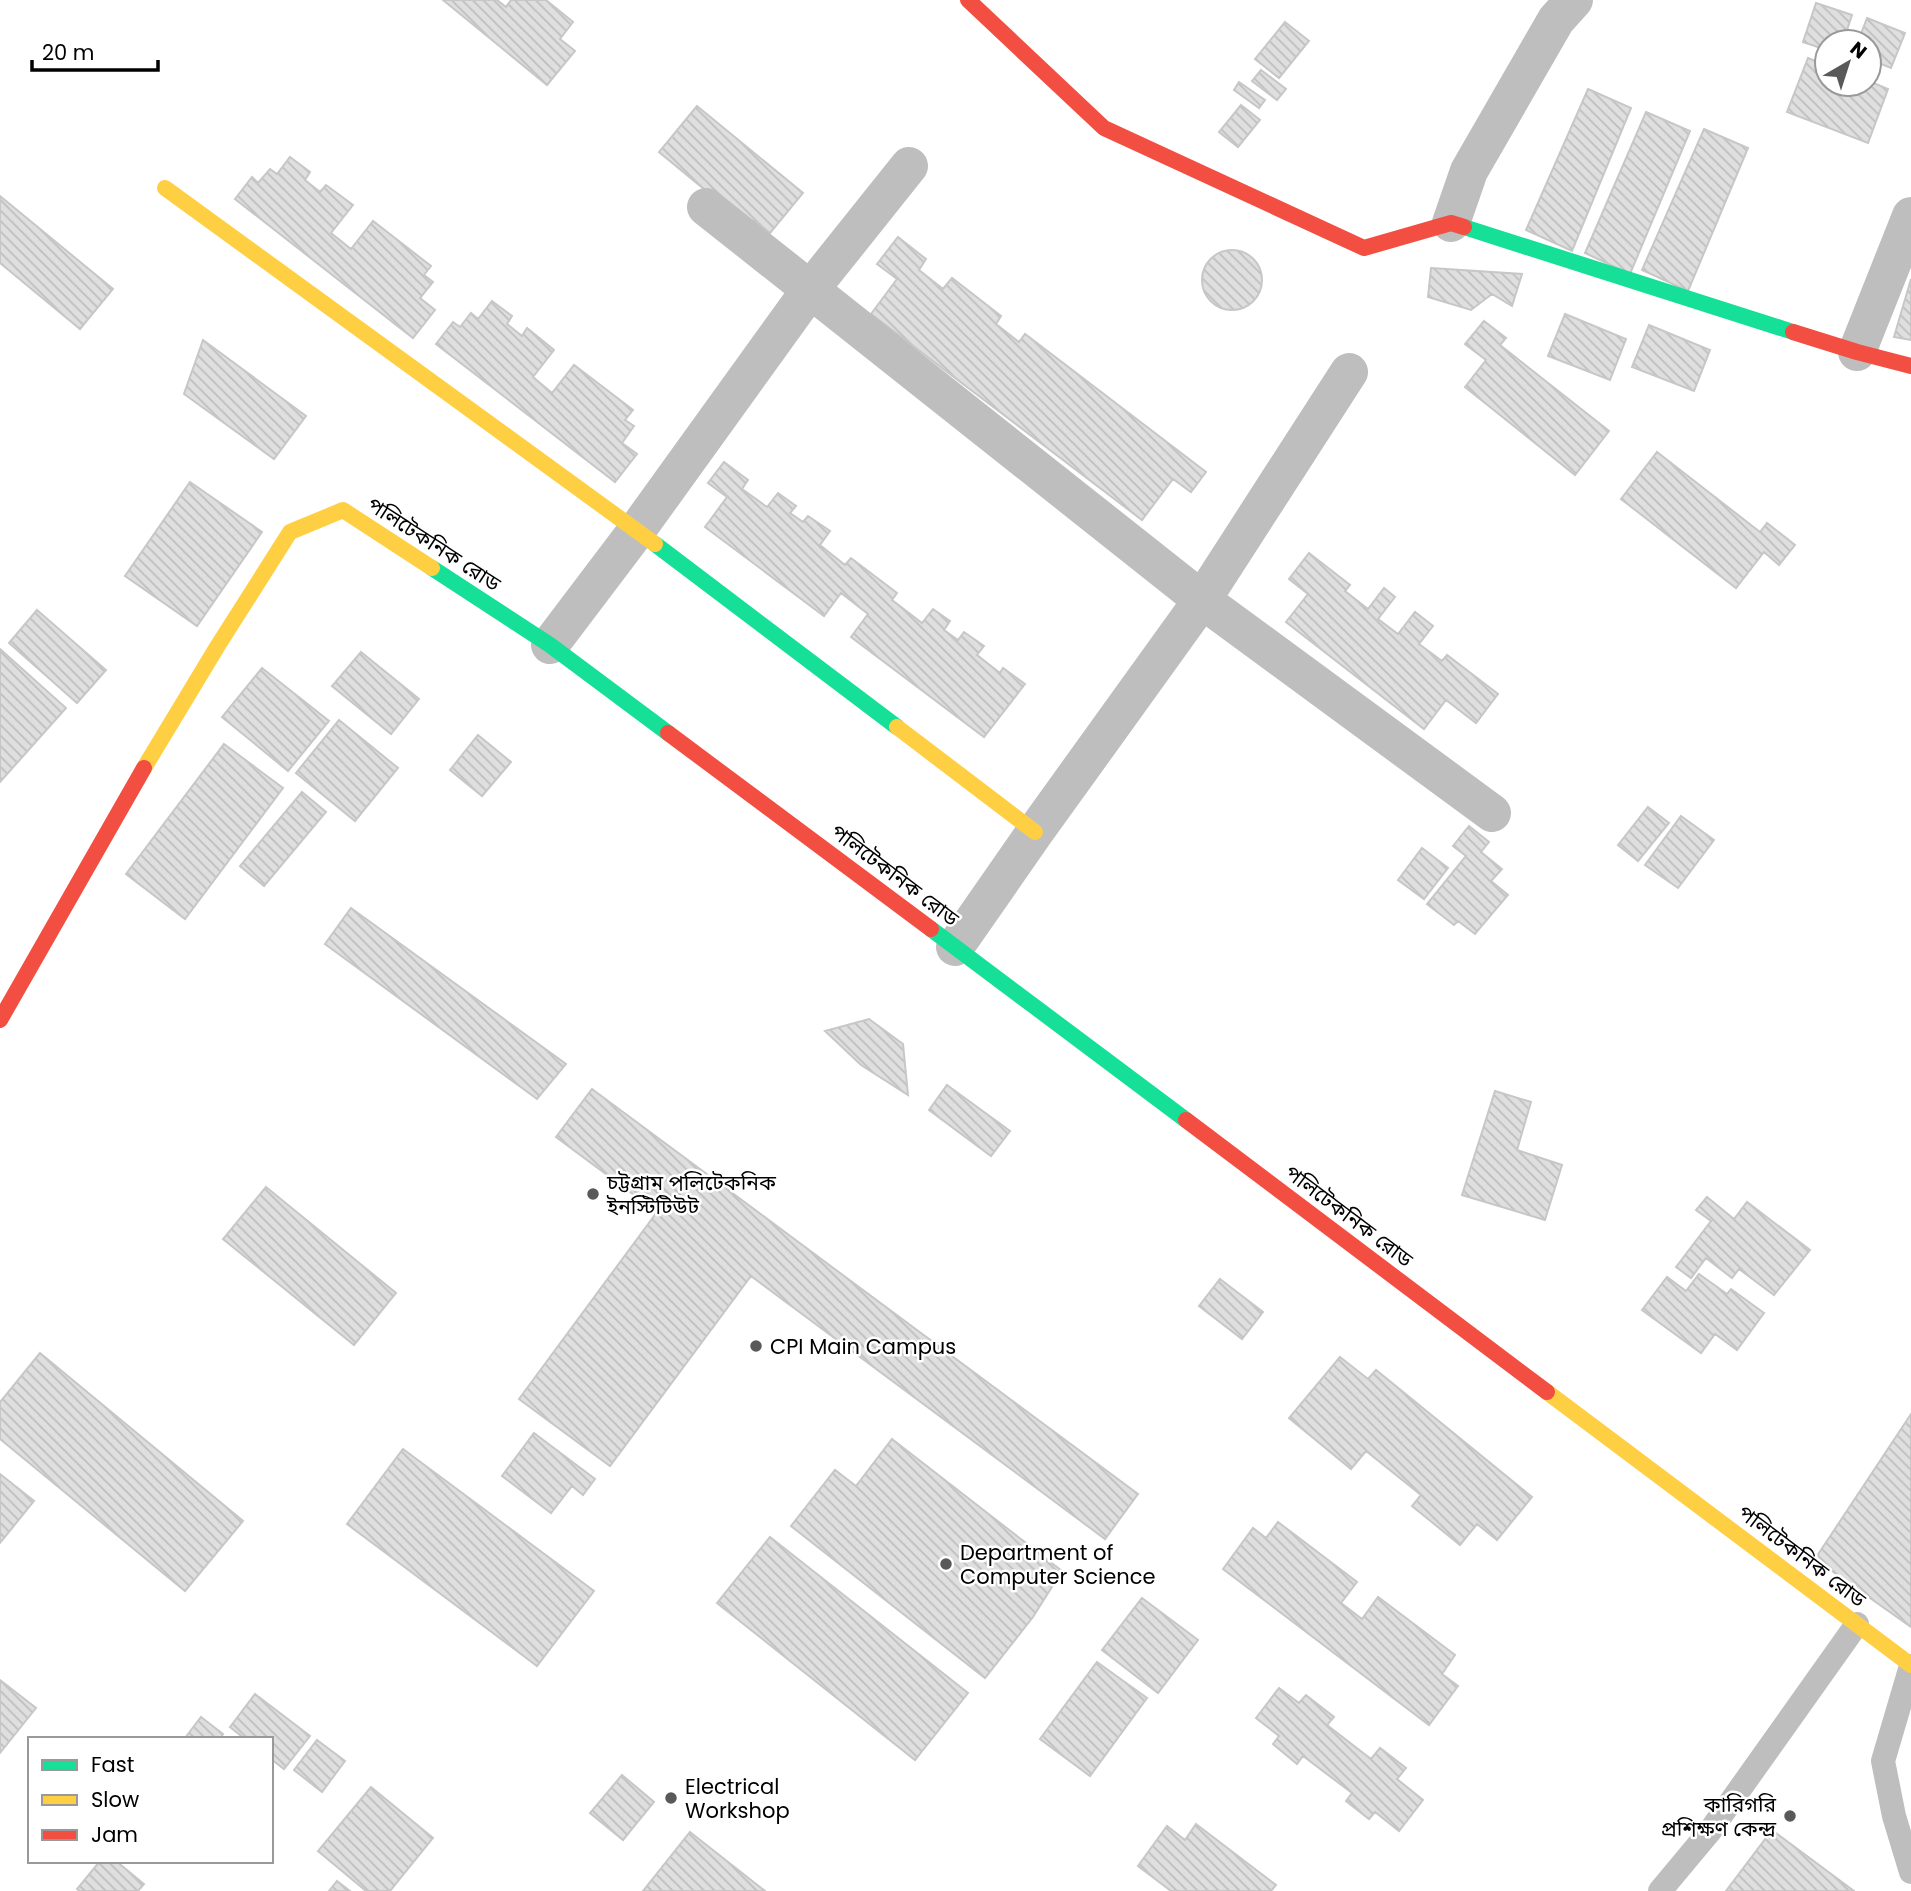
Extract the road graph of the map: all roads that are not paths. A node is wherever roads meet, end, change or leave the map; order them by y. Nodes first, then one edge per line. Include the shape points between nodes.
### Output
1 (968, 0) edge
2 (1574, 0) edge
3 (909, 166) dead end
4 (165, 188) dead end
5 (706, 206) dead end
6 (1911, 216) edge
7 (1451, 223) junction
8 (810, 290) junction
9 (1857, 352) junction
10 (1911, 366) edge
11 (1349, 372) dead end
12 (637, 530) junction
13 (1202, 600) junction
14 (550, 645) junction
15 (1492, 813) dead end
16 (1035, 832) junction
17 (956, 947) junction
18 (0, 1020) edge
19 (1857, 1624) junction
20 (1911, 1665) edge
21 (1911, 1872) edge
22 (1660, 1891) edge

1 - 7 main road via 1104,128 1364,248
2 - 7 street via 1556,20 1469,171
3 - 8 street
4 - 12 main road
5 - 8 street
6 - 9 street
7 - 9 main road
8 - 12 street
8 - 13 street
9 - 10 main road
11 - 13 street
12 - 14 street
12 - 16 main road
13 - 15 street
13 - 16 street
14 - 17 main road, পলিটেকনিক রোড
14 - 18 main road, পলিটেকনিক রোড via 343,510 290,532 145,766
16 - 17 street
17 - 19 main road, পলিটেকনিক রোড
19 - 20 main road, পলিটেকনিক রোড
19 - 22 lane via 1710,1831
20 - 21 lane via 1883,1761

